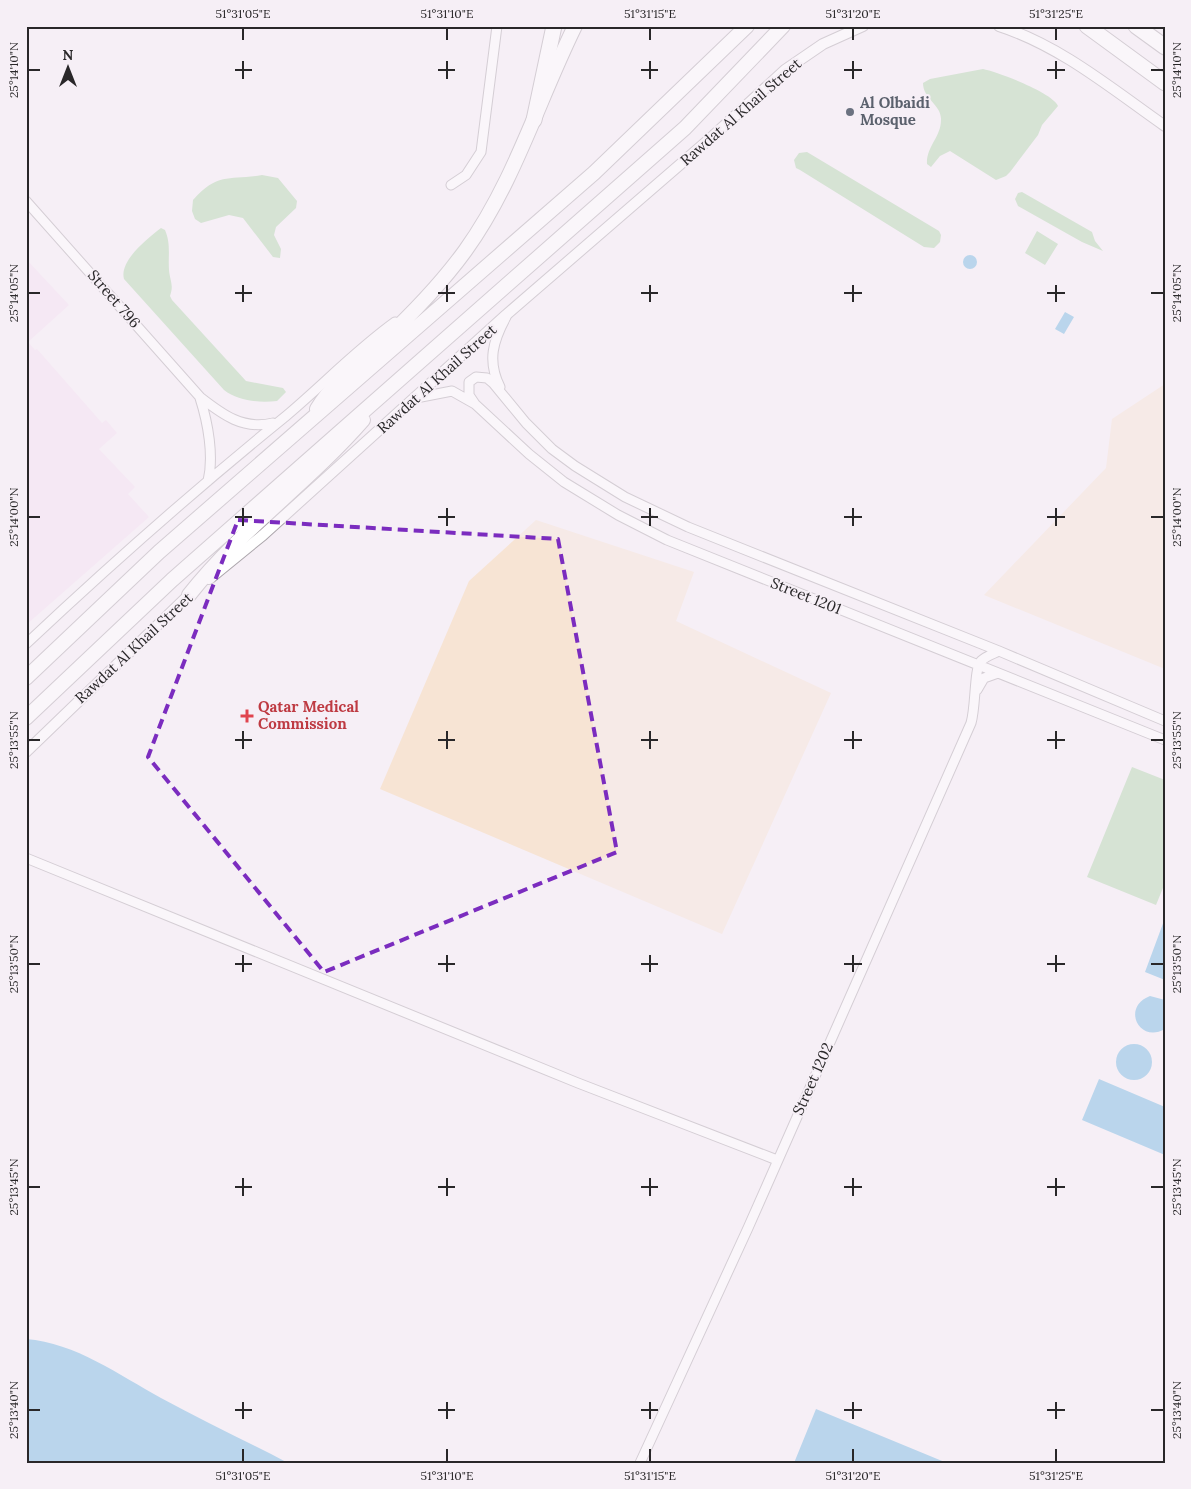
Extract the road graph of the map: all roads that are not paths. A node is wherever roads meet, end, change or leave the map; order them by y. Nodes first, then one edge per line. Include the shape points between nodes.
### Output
1 (497, 26) edge
2 (554, 26) edge
3 (575, 26) edge
4 (747, 26) edge
5 (783, 26) edge
6 (863, 26) edge
7 (999, 26) edge
8 (1087, 26) edge
9 (1136, 26) edge
10 (1165, 47) edge
11 (1165, 83) edge
12 (534, 120) junction
13 (1165, 126) edge
14 (452, 185) dead end
15 (26, 201) edge
16 (412, 310) junction
17 (506, 315) junction
18 (384, 392) junction
19 (503, 394) junction
20 (200, 398) junction
21 (416, 398) junction
22 (475, 404) junction
23 (276, 423) junction
24 (307, 425) junction
25 (208, 481) junction
26 (189, 595) junction
27 (26, 644) edge
28 (999, 652) junction
29 (977, 665) junction
30 (998, 672) junction
31 (26, 678) edge
32 (976, 692) junction
33 (26, 718) edge
34 (1165, 722) edge
35 (1165, 740) edge
36 (26, 752) edge
37 (26, 858) edge
38 (44, 866) junction
39 (26, 867) edge
40 (777, 1160) junction
41 (640, 1463) edge

1 - 14 street via 481,152 466,175
2 - 12 highway
3 - 12 highway
4 - 24 highway via 594,173
5 - 18 highway, Rawdat Al Khail Street via 685,128
6 - 17 street, Rawdat Al Khail Street via 823,44 785,70 699,149
7 - 13 street via 1063,54
8 - 11 highway
9 - 10 highway
12 - 16 highway via 481,227 464,252
15 - 20 street, Street 796
16 - 23 street
16 - 24 highway via 331,390
17 - 19 street, Street 1201 via 496,334 492,354 495,377
17 - 21 street, Rawdat Al Khail Street
18 - 26 highway via 343,443 226,551
18 - 33 highway, Rawdat Al Khail Street via 172,580
19 - 22 street, Street 1201 via 487,378 476,377 468,387
19 - 28 street, Street 1201 via 552,449 625,497 688,528
20 - 23 street, Street 796 via 238,423 263,426
20 - 25 street, Street 796 via 207,419 211,457
21 - 22 street, Street 1201 via 452,391
21 - 26 street, Rawdat Al Khail Street
22 - 29 street, Street 1201 via 564,482 618,515 667,540
23 - 25 street
24 - 31 highway via 159,552
25 - 27 street
26 - 36 street, Rawdat Al Khail Street
28 - 29 street via 982,659
28 - 34 street, Street 1201
29 - 30 street, Street 1201
29 - 32 street, Street 1202
30 - 32 street via 984,678
30 - 35 street, Street 1201
32 - 40 street, Street 1202 via 971,723
37 - 38 street
38 - 39 street
38 - 40 street
40 - 41 street, Street 1202

